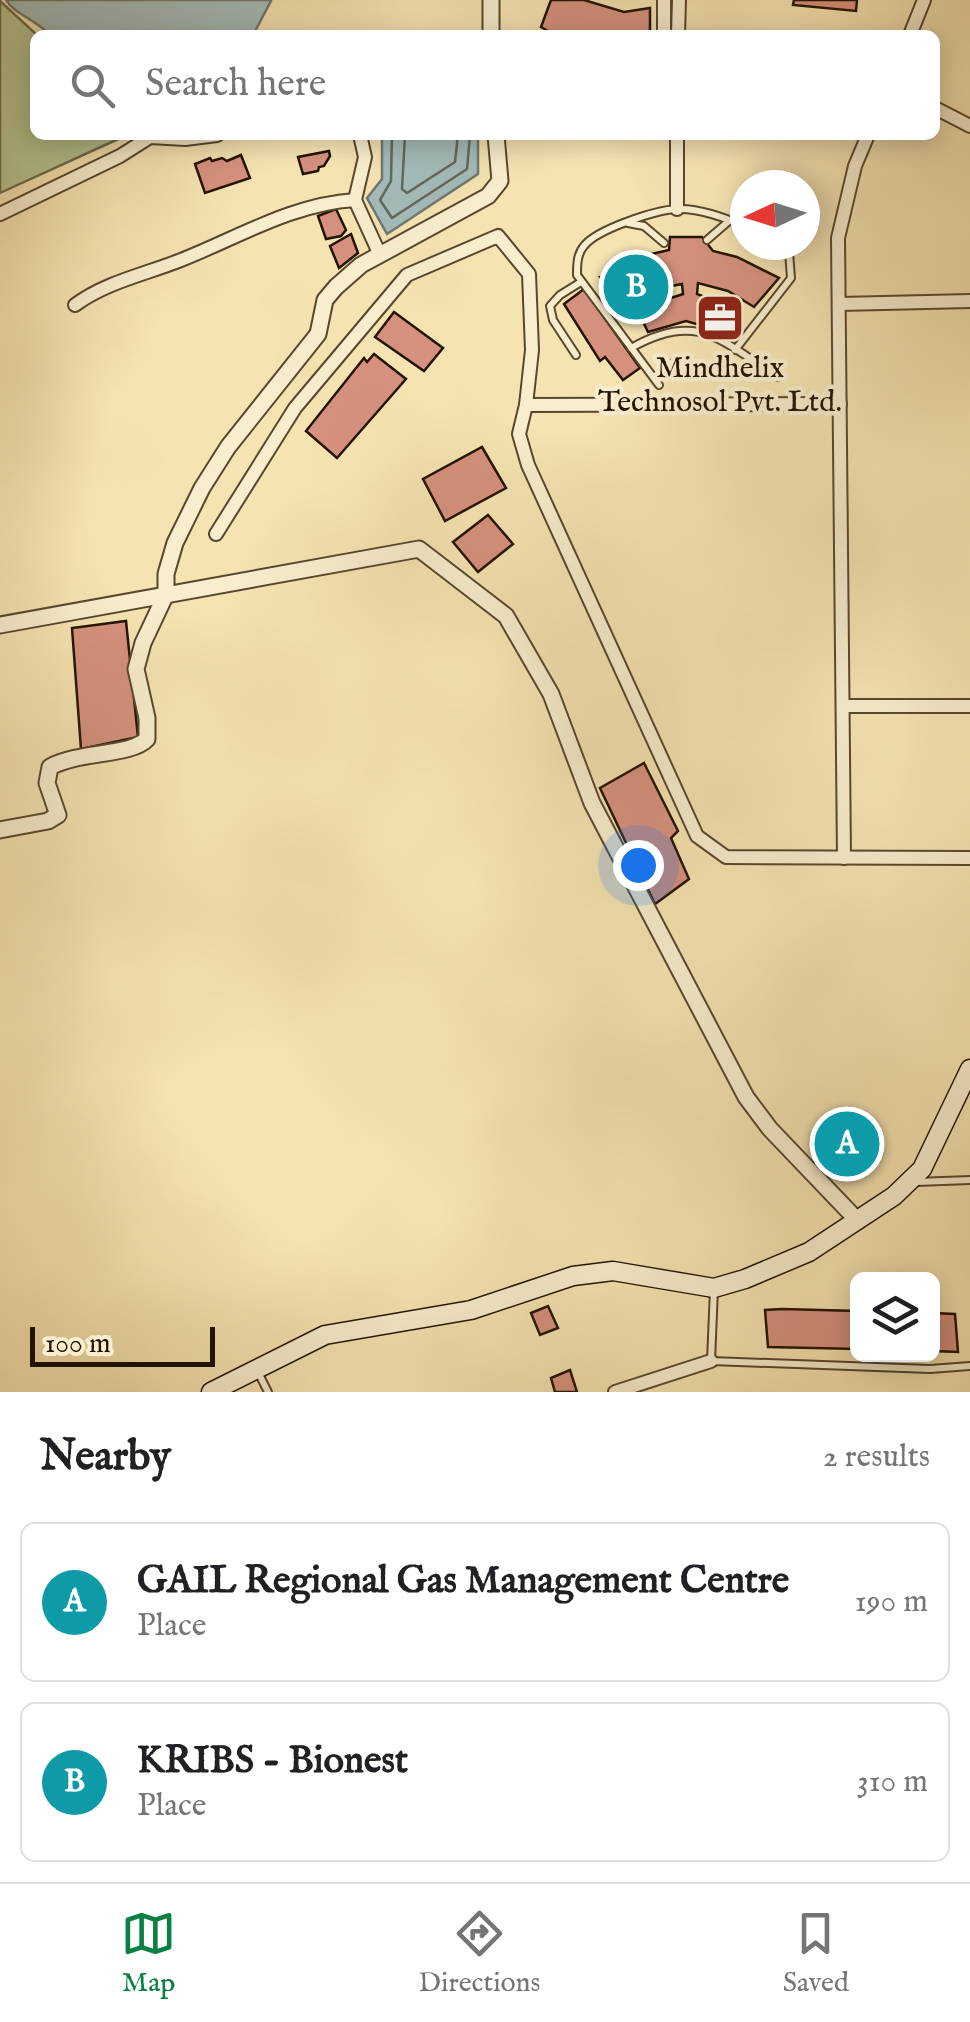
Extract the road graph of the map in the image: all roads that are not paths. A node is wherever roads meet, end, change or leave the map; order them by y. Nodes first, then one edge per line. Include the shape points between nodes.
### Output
1 (491, 0) edge
2 (664, 0) edge
3 (679, 0) edge
4 (924, 0) edge
5 (491, 30) edge
6 (664, 30) edge
7 (678, 30) edge
8 (912, 30) edge
9 (940, 111) edge
10 (970, 126) edge
11 (145, 140) edge
12 (361, 140) edge
13 (496, 140) edge
14 (677, 140) edge
15 (866, 140) edge
16 (355, 200) junction
17 (678, 209) junction
18 (0, 214) edge
19 (730, 220) joint
20 (626, 222) junction
21 (707, 240) dead end
22 (664, 244) dead end
23 (380, 255) junction
24 (790, 260) edge
25 (582, 282) junction
26 (970, 300) edge
27 (840, 304) junction
28 (74, 305) dead end
29 (631, 348) junction
30 (735, 350) junction
31 (576, 355) dead end
32 (778, 377) dead end
33 (658, 386) dead end
34 (840, 404) junction
35 (526, 405) junction
36 (216, 534) dead end
37 (166, 594) junction
38 (0, 625) edge
39 (844, 706) junction
40 (970, 706) edge
41 (0, 830) edge
42 (844, 858) junction
43 (970, 858) edge
44 (970, 1069) edge
45 (970, 1180) edge
46 (910, 1182) junction
47 (858, 1221) junction
48 (714, 1288) junction
49 (711, 1361) junction
50 (970, 1366) edge
51 (256, 1369) junction
52 (211, 1392) edge
53 (268, 1392) edge
54 (615, 1392) edge

1 - 5 street
2 - 6 street
3 - 7 street
4 - 8 street
9 - 10 street
11 - 18 street
12 - 16 street via 365,157
13 - 23 street via 500,181 488,196
14 - 17 street
15 - 27 street via 838,238
16 - 23 street
16 - 28 street via 293,210
17 - 19 lane
17 - 20 lane
19 - 21 lane
20 - 22 lane via 644,226
20 - 25 lane via 584,246 577,262
23 - 37 street via 336,286 318,334 202,488 176,542
24 - 30 lane via 791,278
25 - 29 lane
25 - 31 lane via 550,306
26 - 27 street
27 - 34 street
29 - 30 lane via 686,328
29 - 33 lane
30 - 32 lane
34 - 35 street
34 - 39 street
35 - 36 street via 529,274 498,236 407,276 295,408
35 - 42 street via 519,434 528,465 697,836 726,857
37 - 38 street
37 - 41 street via 136,669 147,739 139,747 66,758 50,767 47,782 58,815
37 - 47 street via 419,549 506,616 551,694 592,803 746,1098
39 - 40 street
39 - 42 street
42 - 43 street
44 - 46 main road
45 - 46 lane
46 - 47 main road
47 - 48 main road via 808,1252
48 - 49 lane
48 - 51 main road via 613,1271 573,1276 471,1310 326,1335
49 - 50 lane
49 - 54 street
51 - 52 main road
51 - 53 lane

